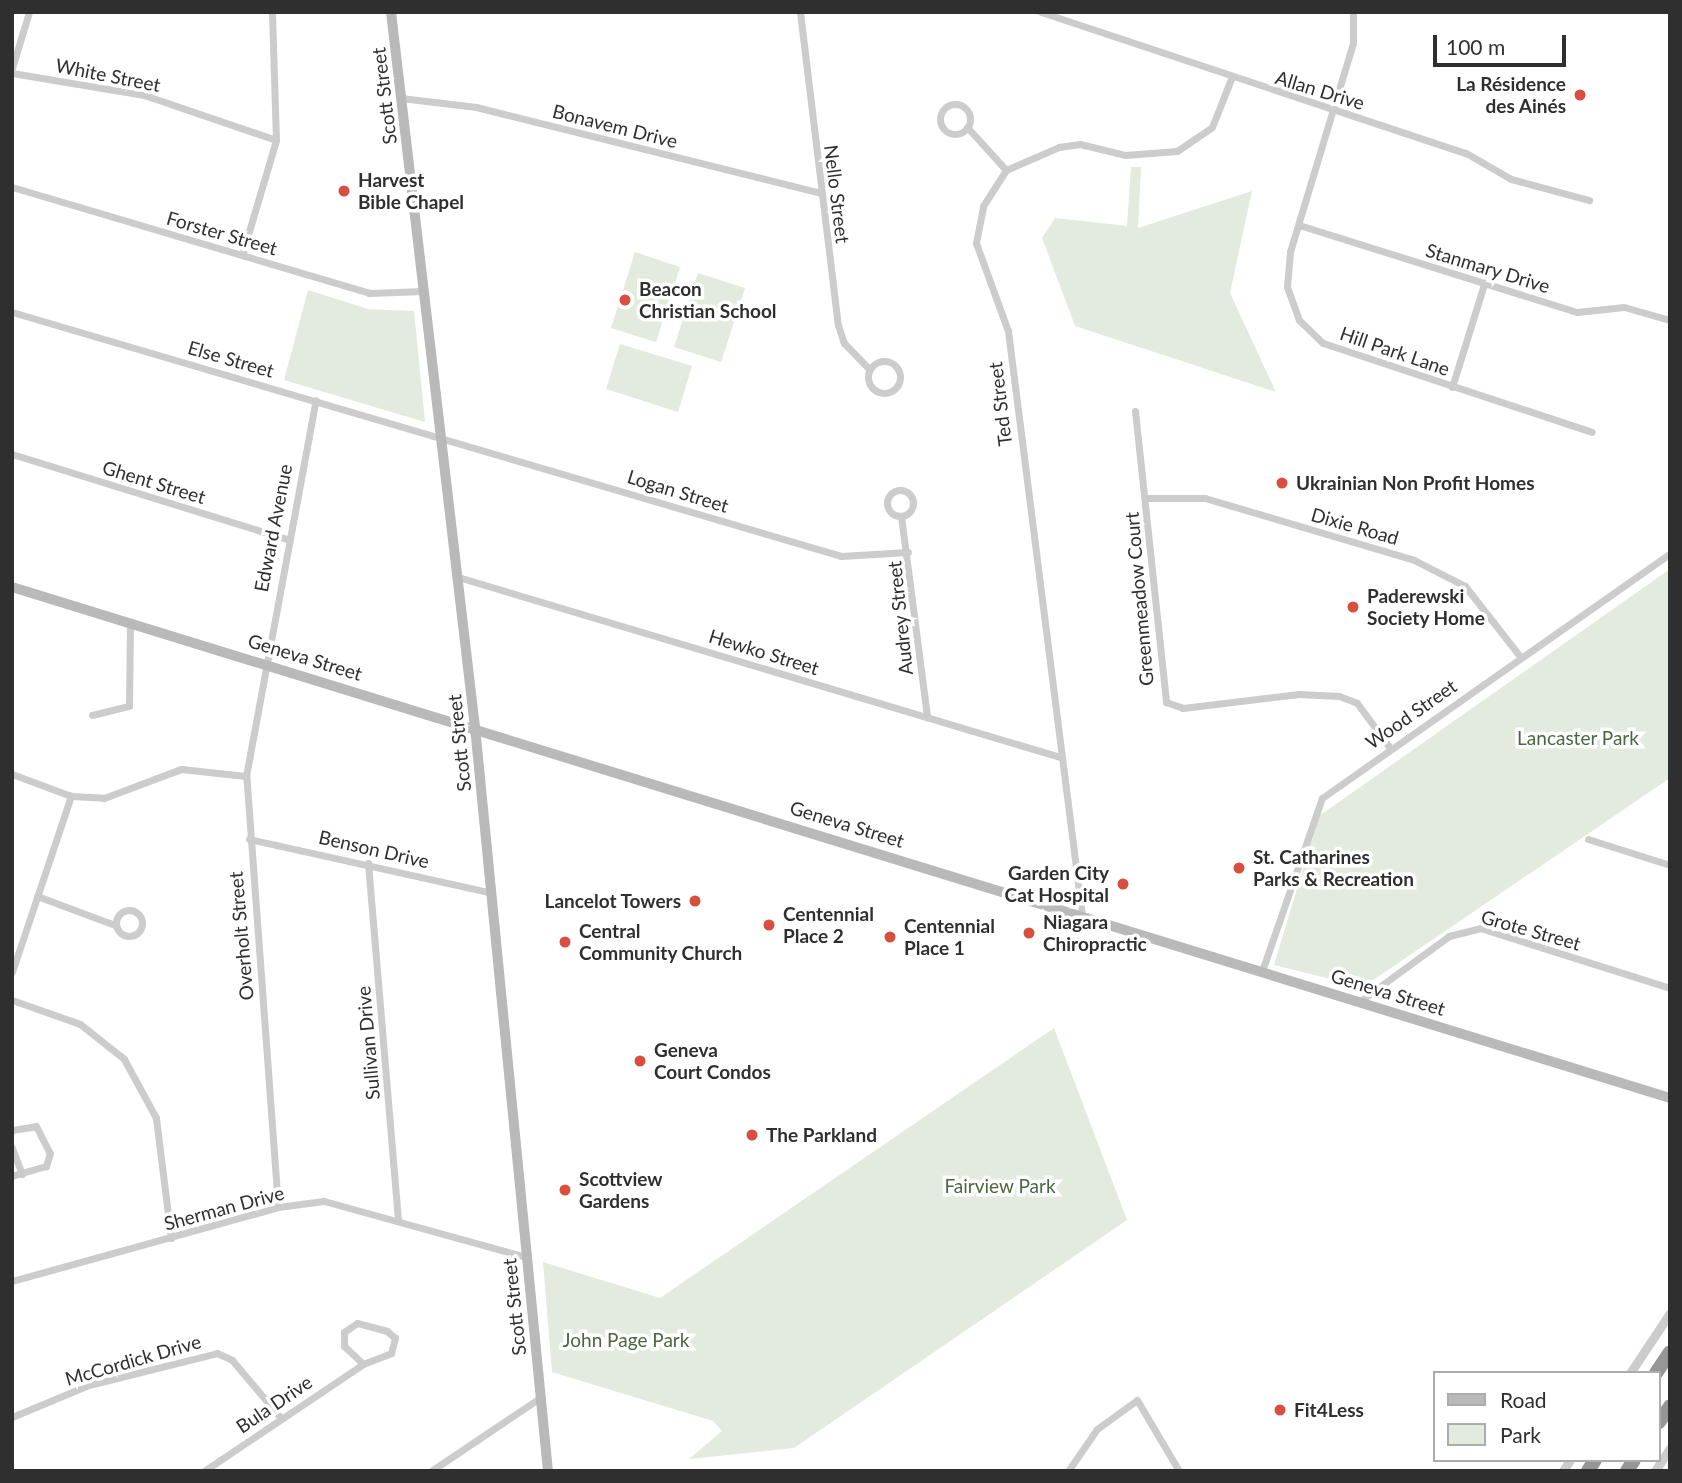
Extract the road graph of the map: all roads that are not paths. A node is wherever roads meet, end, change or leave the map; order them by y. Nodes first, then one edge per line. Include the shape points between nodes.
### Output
1 (29, 12) edge
2 (272, 12) edge
3 (391, 12) edge
4 (800, 12) edge
5 (1041, 12) edge
6 (1353, 12) edge
7 (12, 71) edge
8 (1231, 79) junction
9 (401, 99) junction
10 (1332, 110) junction
11 (967, 127) junction
12 (276, 139) junction
13 (1006, 170) junction
14 (12, 187) edge
15 (820, 193) junction
16 (1589, 200) dead end
17 (1299, 225) junction
18 (242, 255) junction
19 (1484, 284) junction
20 (424, 291) junction
21 (12, 312) edge
22 (1670, 320) edge
23 (869, 369) junction
24 (1452, 387) junction
25 (316, 400) junction
26 (1135, 411) dead end
27 (1592, 432) dead end
28 (441, 436) junction
29 (12, 454) edge
30 (1147, 498) junction
31 (901, 516) dead end
32 (287, 539) junction
33 (908, 552) junction
34 (1670, 553) edge
35 (458, 577) junction
36 (12, 587) edge
37 (130, 623) junction
38 (1519, 655) junction
39 (262, 663) junction
40 (92, 715) dead end
41 (926, 717) junction
42 (475, 727) junction
43 (1390, 748) junction
44 (1060, 757) junction
45 (12, 774) edge
46 (246, 776) junction
47 (71, 796) junction
48 (249, 839) junction
49 (1588, 839) dead end
50 (368, 863) junction
51 (1670, 865) edge
52 (492, 893) junction
53 (37, 897) junction
54 (1082, 915) junction
55 (116, 925) dead end
56 (1262, 971) junction
57 (12, 972) edge
58 (1670, 988) edge
59 (12, 1000) edge
60 (1360, 1001) junction
61 (1670, 1098) edge
62 (12, 1130) edge
63 (12, 1148) edge
64 (22, 1174) junction
65 (12, 1176) edge
66 (278, 1207) junction
67 (398, 1220) junction
68 (171, 1238) junction
69 (526, 1257) junction
70 (12, 1280) edge
71 (1670, 1314) edge
72 (1670, 1352) edge
73 (363, 1364) junction
74 (1631, 1371) edge
75 (1657, 1371) edge
76 (541, 1397) junction
77 (12, 1417) edge
78 (280, 1417) junction
79 (204, 1471) edge
80 (430, 1471) edge
81 (548, 1471) edge
82 (1068, 1471) edge
83 (1179, 1471) edge

1 - 7 street
2 - 12 street
3 - 9 main road, Scott Street
4 - 15 street, Nello Street
5 - 8 street, Allan Drive
6 - 10 street, Hill Park Lane via 1353,43
7 - 12 street, White Street via 144,95
8 - 10 street, Allan Drive
8 - 13 street via 1212,127 1177,151 1125,155 1080,144
9 - 15 street, Bonavem Drive via 476,107
9 - 20 main road, Scott Street
10 - 16 street, Allan Drive via 1466,153 1511,179
10 - 17 street, Hill Park Lane
11 - 11 street via 946,131 943,109 962,105 970,118
11 - 13 street
12 - 18 street
13 - 44 street, Ted Street via 983,206 976,243 1008,331
14 - 18 street, Forster Street
15 - 23 street, Nello Street via 838,325 844,343
17 - 19 street, Stanmary Drive
17 - 24 street, Hill Park Lane via 1287,287 1308,332 1323,343
18 - 20 street, Forster Street via 369,293
19 - 22 street, Stanmary Drive via 1577,312 1624,307
19 - 24 street
20 - 28 main road, Scott Street
21 - 25 street, Else Street
23 - 23 street, Nello Street via 892,362 898,385 878,392 869,385
24 - 27 street, Hill Park Lane
25 - 28 street, Else Street
25 - 32 street, Edward Avenue
26 - 30 street, Greenmeadow Court
28 - 33 street, Logan Street via 841,556
28 - 35 main road, Scott Street
29 - 32 street, Ghent Street
30 - 38 street, Dixie Road via 1205,498 1414,560 1465,586
30 - 43 street, Greenmeadow Court via 1167,702 1183,708 1299,694 1339,696 1357,703
31 - 33 street, Audrey Street
32 - 39 street, Edward Avenue
33 - 41 street, Audrey Street
34 - 38 street, Wood Street
35 - 41 street, Hewko Street
35 - 42 main road, Scott Street
36 - 37 main road, Geneva Street
37 - 39 main road, Geneva Street
37 - 40 street via 129,706
38 - 43 street, Wood Street
39 - 42 main road, Geneva Street
39 - 46 street, Overholt Street
41 - 44 street, Hewko Street
42 - 52 main road, Scott Street
42 - 54 main road, Geneva Street
43 - 56 street, Wood Street via 1322,798
44 - 54 street, Ted Street
45 - 47 street
46 - 47 street via 181,769 116,796
46 - 48 street, Overholt Street
47 - 53 street
48 - 50 street, Benson Drive
48 - 66 street, Overholt Street
49 - 51 street
50 - 52 street, Benson Drive
50 - 67 street, Sullivan Drive
52 - 69 main road, Scott Street
53 - 55 street
53 - 57 street
54 - 56 main road, Geneva Street
56 - 60 main road, Geneva Street
58 - 60 street, Grote Street via 1480,928 1449,936
59 - 68 street via 80,1024 124,1059 156,1118
60 - 61 main road, Geneva Street
62 - 64 street via 36,1126 50,1153 46,1166
63 - 64 street
64 - 65 street
66 - 67 street, Sherman Drive via 324,1201
66 - 68 street, Sherman Drive
67 - 69 street, Sherman Drive
68 - 70 street, Sherman Drive
69 - 76 main road, Scott Street
71 - 74 street
72 - 75 highway
73 - 73 street, Bula Drive via 344,1346 344,1332 357,1323 395,1338 391,1353
73 - 78 street, Bula Drive
76 - 80 street
76 - 81 main road, Scott Street
77 - 78 street, McCordick Drive via 89,1385 216,1353 232,1360
78 - 79 street, Bula Drive
82 - 83 street via 1097,1429 1137,1400

